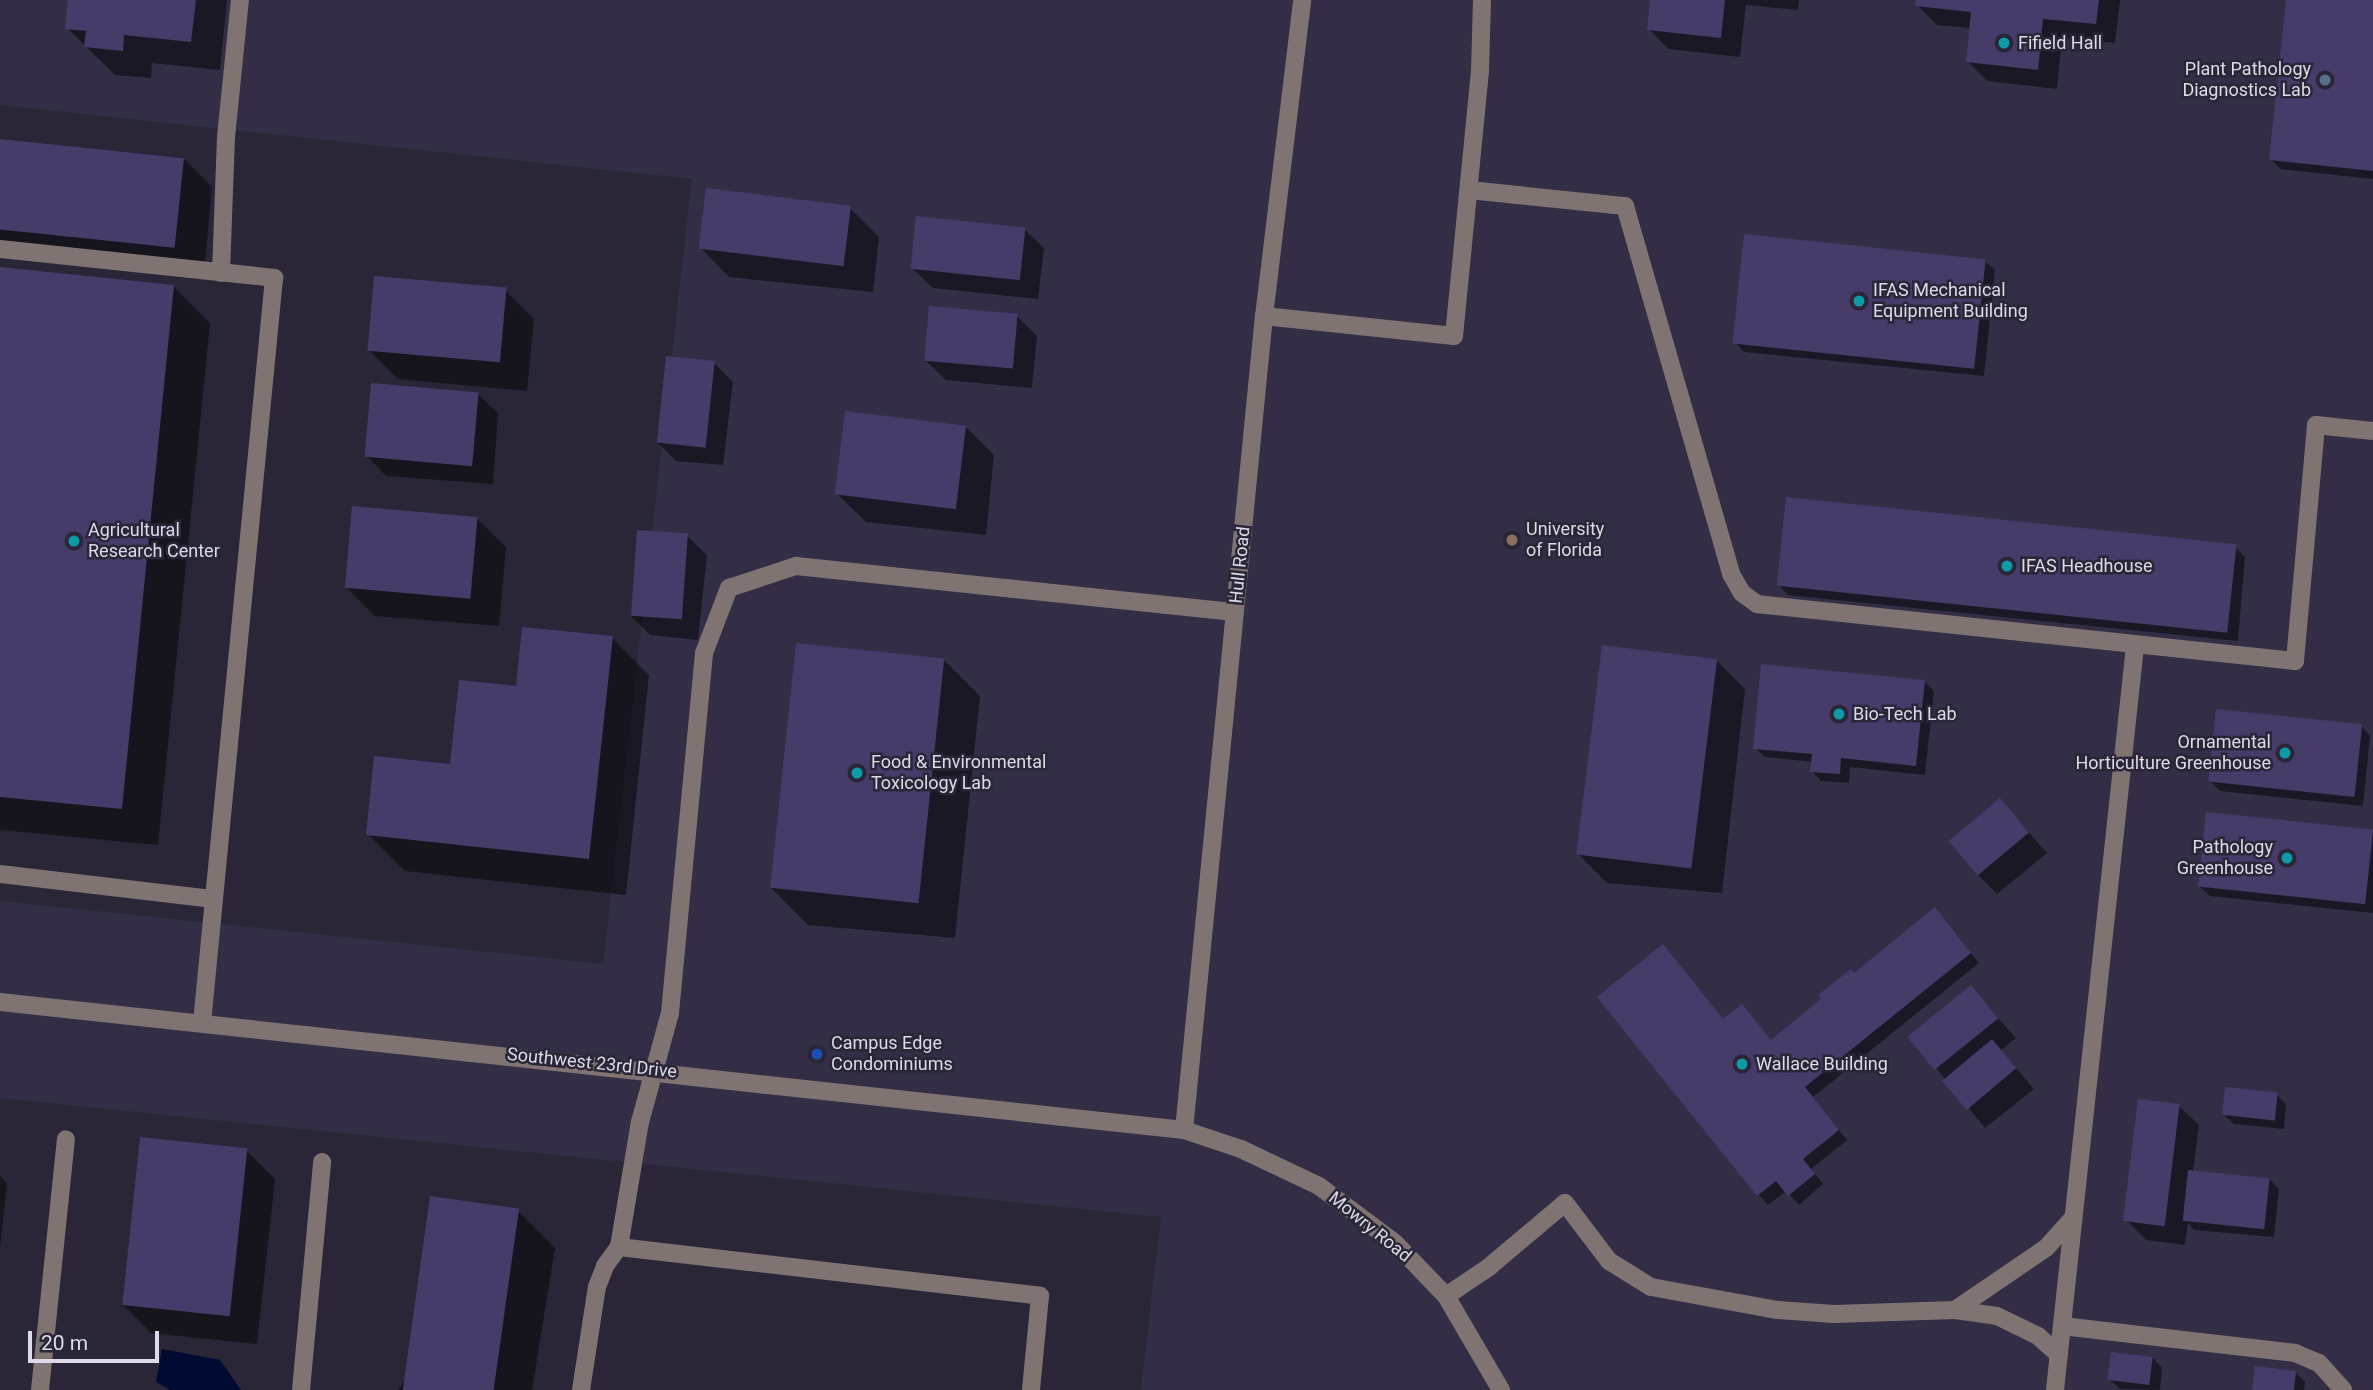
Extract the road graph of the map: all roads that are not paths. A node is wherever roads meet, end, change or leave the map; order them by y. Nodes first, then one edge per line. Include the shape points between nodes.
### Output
1 (240, 0) edge
2 (1302, 0) edge
3 (1482, 0) edge
4 (1469, 190) junction
5 (0, 248) edge
6 (221, 273) junction
7 (1264, 316) junction
8 (2373, 431) edge
9 (1235, 612) junction
10 (2134, 646) junction
11 (0, 874) edge
12 (214, 899) junction
13 (0, 1002) edge
14 (202, 1023) junction
15 (655, 1070) junction
16 (1184, 1130) junction
17 (66, 1139) dead end
18 (322, 1162) dead end
19 (2073, 1218) junction
20 (620, 1247) junction
21 (1446, 1297) junction
22 (1955, 1310) junction
23 (2062, 1326) junction
24 (2059, 1354) junction
25 (40, 1390) edge
26 (301, 1390) edge
27 (581, 1390) edge
28 (1031, 1390) edge
29 (1501, 1390) edge
30 (2054, 1390) edge
31 (2343, 1390) edge

1 - 6 street via 226,137
2 - 7 street, Hull Road
3 - 4 street
4 - 7 street via 1454,336
4 - 10 street via 1625,206 1731,574 1749,599 1768,606
5 - 6 street
6 - 12 street via 274,278
7 - 9 street, Hull Road
8 - 10 street via 2316,425 2295,661
9 - 15 street via 796,566 729,588 704,653 670,1013
9 - 16 street, Hull Road
10 - 19 street
11 - 12 street
12 - 14 street
13 - 14 street, Southwest 23rd Drive
14 - 15 street, Southwest 23rd Drive
15 - 16 street, Southwest 23rd Drive
15 - 20 street via 640,1122
16 - 21 street, Mowry Road via 1287,1169 1341,1200 1395,1243
17 - 25 street
18 - 26 street
19 - 22 street via 2031,1260
19 - 23 street
20 - 27 street via 597,1287
20 - 28 street via 1040,1296
21 - 22 street via 1565,1203 1609,1261 1651,1287 1778,1310 1834,1314
21 - 29 street, Mowry Road
22 - 24 street via 1997,1316 2019,1325
23 - 24 street
23 - 31 street via 2295,1353 2319,1363
24 - 30 street

